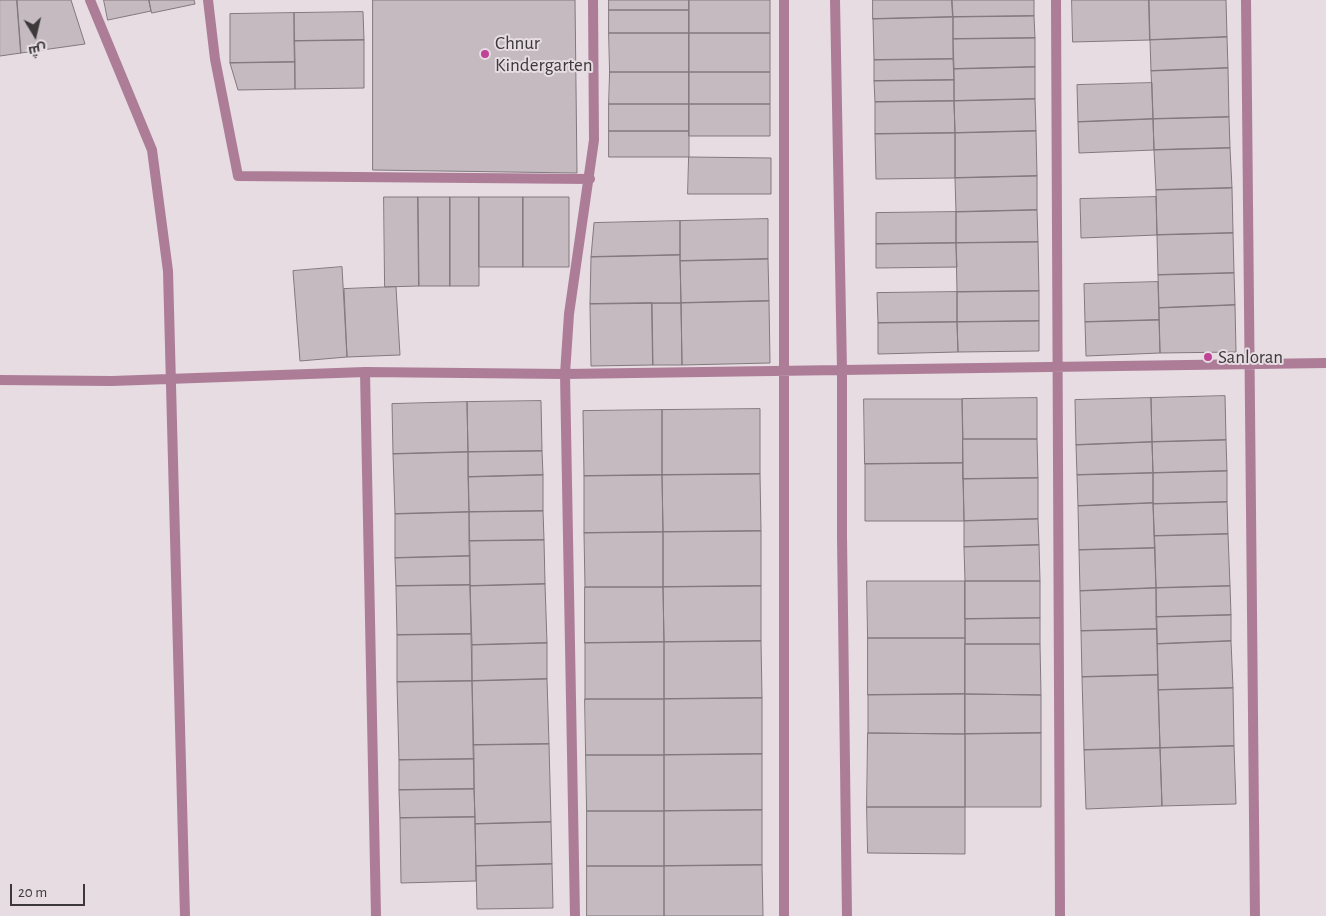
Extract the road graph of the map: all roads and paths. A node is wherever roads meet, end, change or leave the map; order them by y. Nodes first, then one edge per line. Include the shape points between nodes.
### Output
1 (90, 0) edge
2 (208, 0) edge
3 (594, 0) edge
4 (784, 0) edge
5 (835, 0) edge
6 (1056, 0) edge
7 (1246, 0) edge
8 (590, 179) junction
9 (1326, 363) edge
10 (1250, 364) junction
11 (1059, 368) junction
12 (842, 370) junction
13 (783, 371) junction
14 (365, 372) junction
15 (565, 374) junction
16 (0, 380) edge
17 (172, 380) junction
18 (185, 916) edge
19 (376, 916) edge
20 (575, 916) edge
21 (784, 916) edge
22 (846, 916) edge
23 (1060, 916) edge
24 (1256, 916) edge

1 - 17 street via 152,150 168,271
2 - 8 street via 215,59 238,176
3 - 8 street via 594,140
4 - 13 street
5 - 12 street
6 - 11 street
7 - 10 street
8 - 15 street via 569,314
9 - 10 street
10 - 11 street
10 - 24 street
11 - 12 street
11 - 23 street
12 - 13 street
12 - 22 street
13 - 15 street
13 - 21 street
14 - 15 street
14 - 17 street
14 - 19 street
15 - 20 street
16 - 17 street
17 - 18 street

